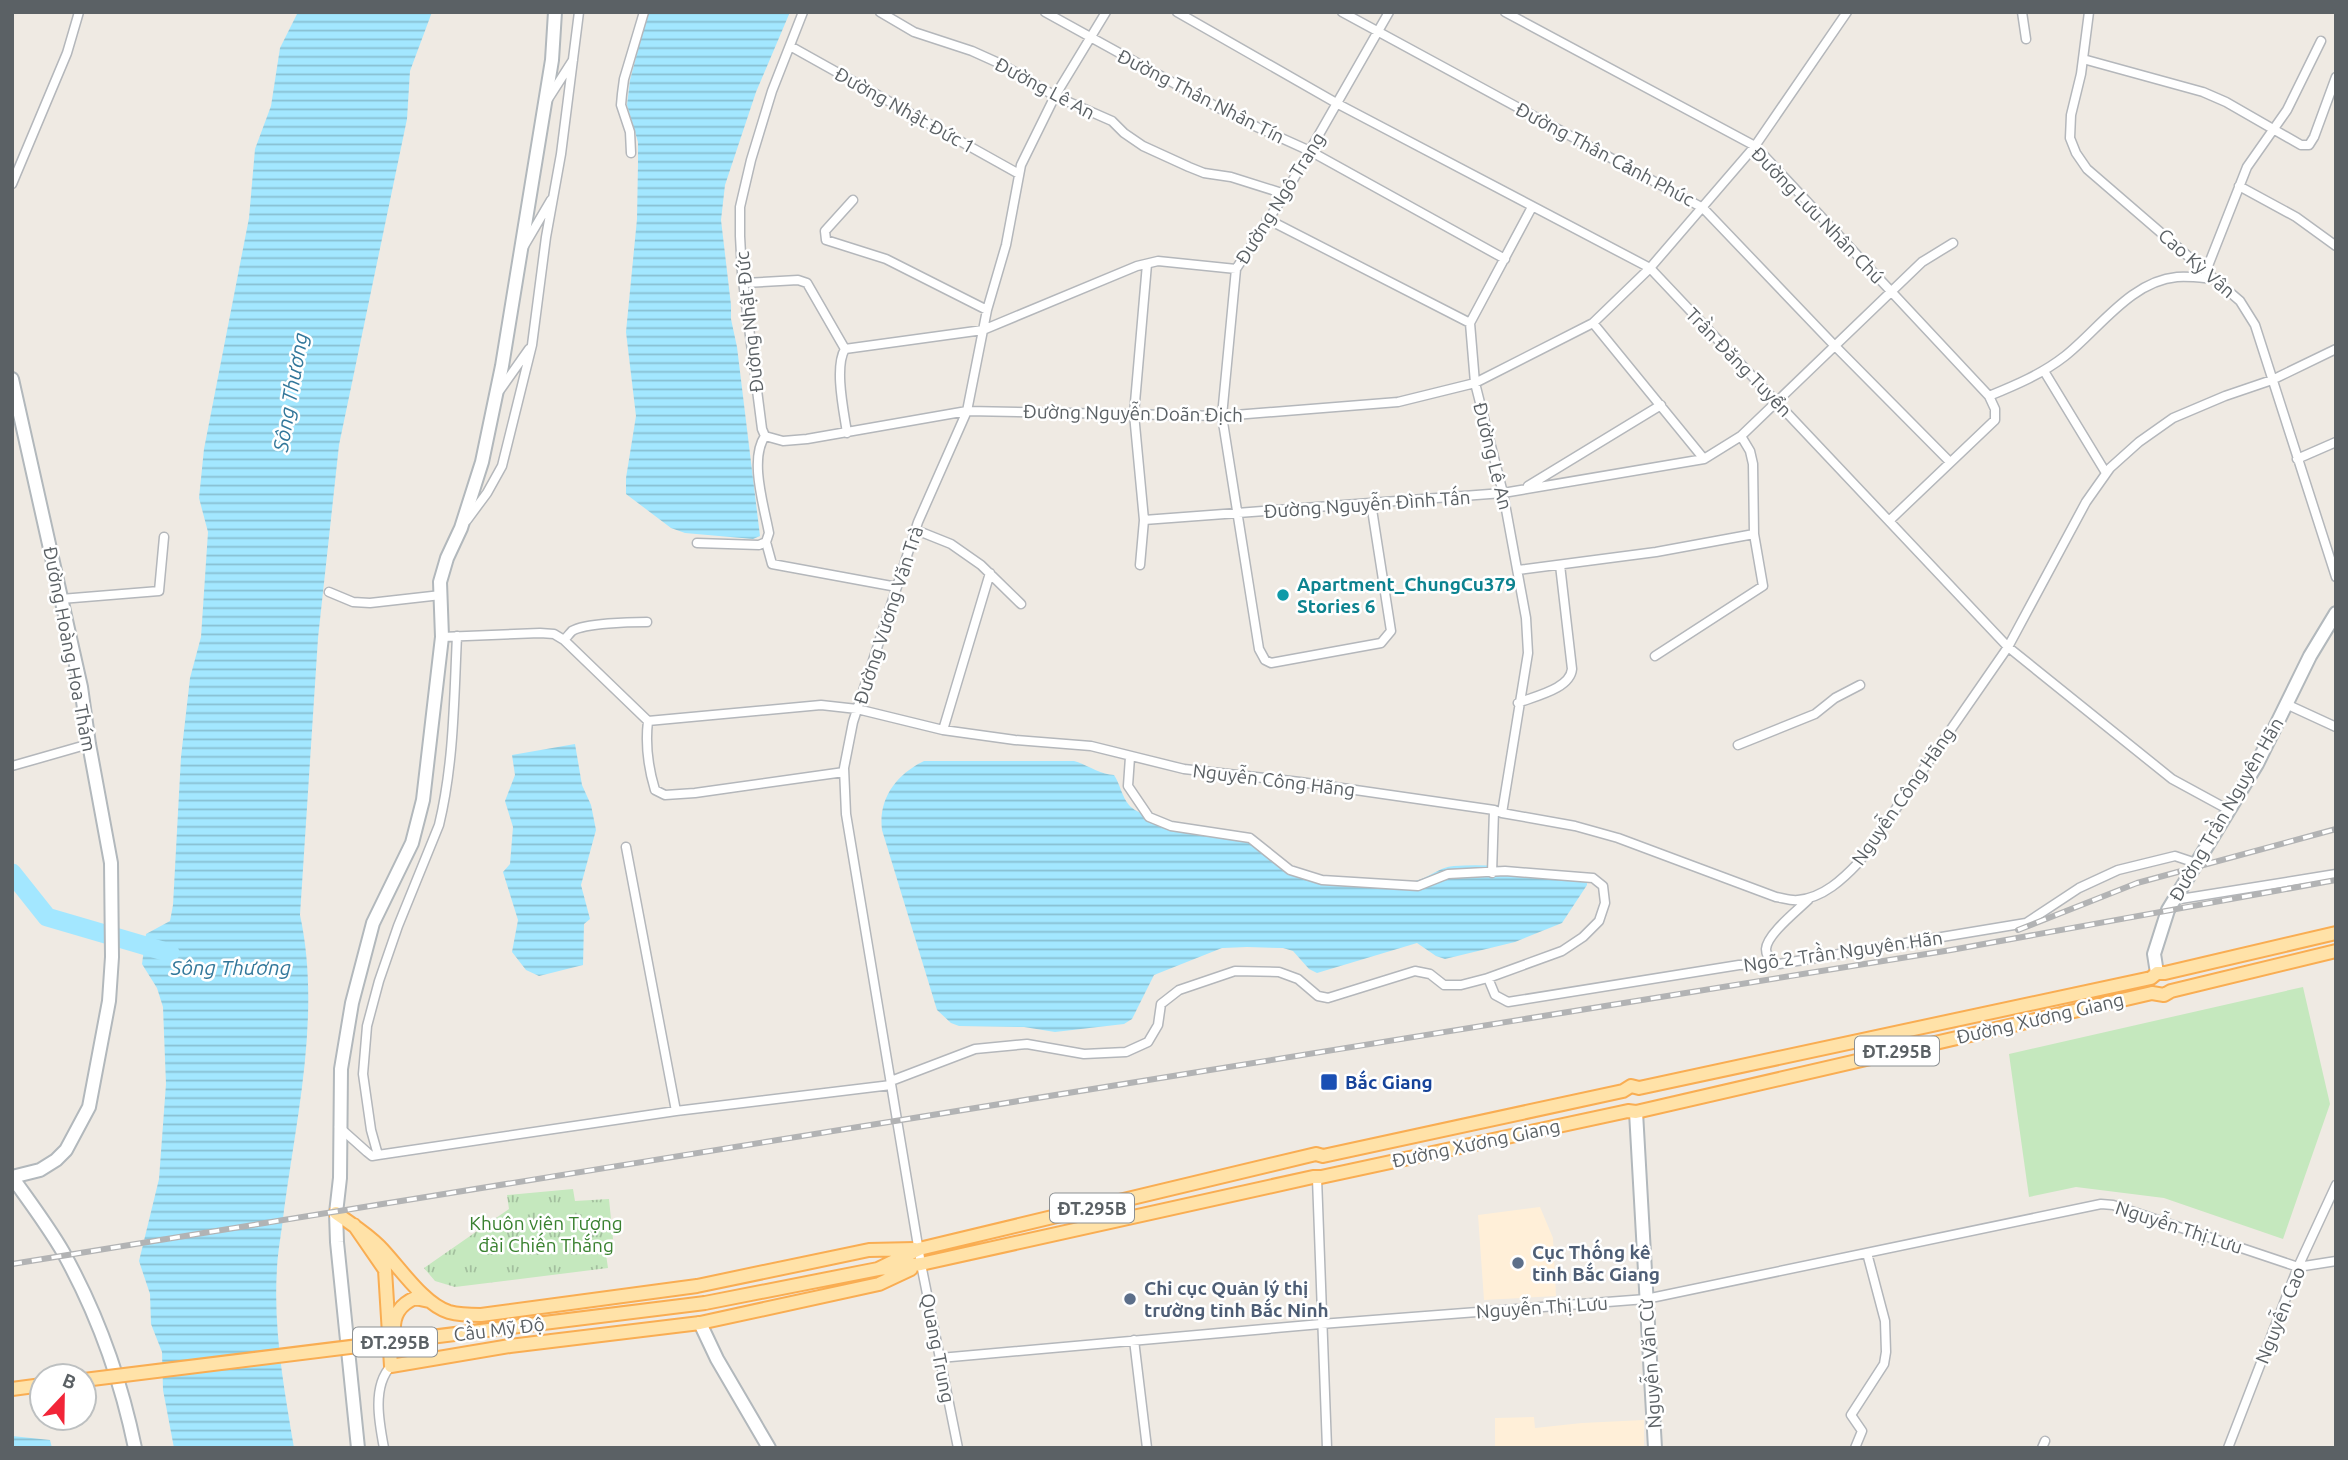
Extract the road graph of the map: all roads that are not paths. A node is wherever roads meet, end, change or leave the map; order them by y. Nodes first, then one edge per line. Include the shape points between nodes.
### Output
1 (79, 12) edge
2 (555, 12) edge
3 (579, 12) edge
4 (644, 12) edge
5 (803, 12) edge
6 (880, 12) edge
7 (1045, 12) edge
8 (1106, 12) edge
9 (1177, 12) edge
10 (1342, 12) edge
11 (1389, 12) edge
12 (1505, 12) edge
13 (2022, 12) edge
14 (2089, 12) edge
15 (1843, 13) edge
16 (1378, 31) junction
17 (1090, 38) junction
18 (2026, 39) dead end
19 (2321, 41) dead end
20 (790, 46) junction
21 (575, 57) junction
22 (2083, 59) junction
23 (2336, 77) edge
24 (1055, 96) junction
25 (545, 104) junction
26 (1338, 104) junction
27 (2273, 130) junction
28 (1755, 146) junction
29 (1310, 151) junction
30 (631, 153) dead end
31 (1019, 174) junction
32 (12, 184) edge
33 (2239, 186) junction
34 (1285, 194) junction
35 (554, 195) junction
36 (853, 200) dead end
37 (1532, 207) junction
38 (1703, 208) junction
39 (1267, 219) junction
40 (1954, 243) dead end
41 (2336, 246) edge
42 (521, 252) junction
43 (1505, 259) junction
44 (1147, 264) junction
45 (1650, 268) junction
46 (1236, 269) junction
47 (2206, 271) junction
48 (2215, 279) junction
49 (744, 283) junction
50 (1891, 291) junction
51 (987, 310) junction
52 (1470, 323) junction
53 (1593, 323) junction
54 (983, 330) junction
55 (532, 345) junction
56 (1834, 345) junction
57 (845, 349) junction
58 (2336, 349) edge
59 (2045, 371) junction
60 (12, 379) edge
61 (2272, 380) junction
62 (1475, 383) junction
63 (1989, 396) junction
64 (494, 398) junction
65 (1776, 401) junction
66 (1661, 405) junction
67 (967, 411) junction
68 (1134, 414) junction
69 (1222, 416) junction
70 (847, 433) junction
71 (765, 436) junction
72 (1741, 436) junction
73 (2336, 442) edge
74 (1704, 459) junction
75 (2297, 459) junction
76 (1950, 462) junction
77 (2106, 473) junction
78 (1522, 490) junction
79 (1503, 493) junction
80 (1371, 503) junction
81 (1237, 513) junction
82 (1144, 520) junction
83 (1890, 520) junction
84 (461, 528) junction
85 (916, 530) junction
86 (1754, 534) junction
87 (164, 537) dead end
88 (766, 542) junction
89 (697, 543) dead end
90 (1140, 565) dead end
91 (1560, 565) junction
92 (1518, 570) junction
93 (990, 573) junction
94 (2336, 577) edge
95 (897, 587) junction
96 (329, 593) dead end
97 (441, 595) junction
98 (61, 599) junction
99 (1021, 604) dead end
100 (2336, 613) edge
101 (647, 622) dead end
102 (457, 636) junction
103 (442, 637) junction
104 (564, 640) junction
105 (2008, 647) junction
106 (1655, 656) dead end
107 (1860, 685) dead end
108 (1518, 703) junction
109 (2286, 704) junction
110 (857, 709) junction
111 (648, 721) junction
112 (2336, 727) edge
113 (943, 730) junction
114 (89, 744) junction
115 (1738, 745) dead end
116 (1130, 757) junction
117 (13, 764) edge
118 (844, 772) junction
119 (2229, 810) junction
120 (1498, 811) junction
121 (626, 847) dead end
122 (2196, 863) junction
123 (1492, 873) junction
124 (2336, 874) edge
125 (1811, 897) junction
126 (2174, 900) junction
127 (2336, 933) edge
128 (2336, 951) edge
129 (1773, 964) junction
130 (2158, 975) junction
131 (1488, 978) junction
132 (2171, 991) junction
133 (2152, 993) junction
134 (891, 1083) junction
135 (1639, 1088) junction
136 (1623, 1091) junction
137 (676, 1111) junction
138 (1635, 1111) junction
139 (340, 1126) junction
140 (378, 1155) junction
141 (1323, 1156) junction
142 (1309, 1157) junction
143 (12, 1177) edge
144 (1318, 1177) junction
145 (2336, 1185) edge
146 (336, 1213) junction
147 (354, 1225) junction
148 (919, 1249) junction
149 (1867, 1253) junction
150 (2336, 1261) edge
151 (921, 1264) junction
152 (2298, 1267) junction
153 (878, 1269) junction
154 (1646, 1299) junction
155 (433, 1302) junction
156 (705, 1303) joint
157 (700, 1323) junction
158 (1321, 1324) junction
159 (1134, 1340) junction
160 (940, 1357) junction
161 (394, 1366) junction
162 (98, 1378) edge
163 (135, 1448) edge
164 (358, 1448) edge
165 (384, 1448) edge
166 (769, 1448) edge
167 (958, 1448) edge
168 (1147, 1448) edge
169 (1326, 1448) edge
170 (1655, 1448) edge
171 (1855, 1448) edge
172 (2228, 1448) edge

1 - 32 street
2 - 25 street
3 - 21 street
4 - 30 street via 622,94
5 - 20 street, Đường Nhật Đức
6 - 24 street, Đường Lê An via 914,32 1003,65
7 - 17 street, Đường Thân Nhân Tín
8 - 17 street, Đường Vương Văn Trà
9 - 26 street, Trần Đăng Tuyển
10 - 16 street, Đường Thân Cảnh Phúc
11 - 16 street, Đường Ngô Trang
12 - 28 street, Đường Lưu Nhân Chú
13 - 18 street
14 - 22 street, Cao Kỳ Vân
15 - 28 street, Đường Nguyễn Doãn Địch
16 - 26 street, Đường Ngô Trang
16 - 38 street, Đường Thân Cảnh Phúc
17 - 24 street, Đường Vương Văn Trà
17 - 29 street, Đường Thân Nhân Tín via 1237,118
19 - 27 street via 2299,90
20 - 31 street, Đường Nhật Đức 1
20 - 49 street, Đường Nhật Đức via 743,190
21 - 25 street
21 - 35 street
22 - 27 street via 2203,92
22 - 47 street, Cao Kỳ Vân via 2071,115 2070,138 2076,153 2087,169
23 - 27 street via 2309,145
24 - 31 street, Đường Vương Văn Trà
24 - 34 street, Đường Lê An via 1112,121 1143,146 1189,167
25 - 42 street
26 - 29 street, Đường Ngô Trang
26 - 37 street, Trần Đăng Tuyển
27 - 33 street
28 - 38 street, Đường Nguyễn Doãn Địch
28 - 50 street, Đường Lưu Nhân Chú
29 - 34 street, Đường Ngô Trang
29 - 43 street, Đường Thân Nhân Tín
31 - 51 street, Đường Vương Văn Trà via 1006,245
33 - 41 street via 2296,217
33 - 47 street
34 - 39 street, Đường Ngô Trang
35 - 42 street
35 - 55 street
36 - 51 street via 825,231 826,240 886,259
37 - 43 street
37 - 45 street, Trần Đăng Tuyển
38 - 45 street, Đường Nguyễn Doãn Địch
38 - 56 street, Đường Thân Cảnh Phúc
39 - 46 street, Đường Ngô Trang
39 - 52 street
40 - 50 street, Đường Nguyễn Đình Tấn via 1922,262
42 - 64 street
43 - 52 street
44 - 46 street via 1158,261
44 - 54 street
44 - 68 street
45 - 53 street, Đường Nguyễn Doãn Địch
45 - 65 street, Trần Đăng Tuyển
46 - 69 street, Đường Ngô Trang
47 - 48 street, Cao Kỳ Vân
48 - 59 street via 2179,276 2141,290
48 - 61 street, Cao Kỳ Vân via 2240,300 2255,325
49 - 57 street via 807,283
49 - 71 street, Đường Nhật Đức
50 - 56 street, Đường Nguyễn Đình Tấn
50 - 63 street, Đường Lưu Nhân Chú
51 - 54 street, Đường Vương Văn Trà
52 - 62 street, Đường Lê An
53 - 62 street, Đường Nguyễn Doãn Địch
53 - 66 street
54 - 57 street
54 - 67 street, Đường Vương Văn Trà
55 - 64 street
55 - 84 street via 502,466
56 - 65 street, Đường Nguyễn Đình Tấn
56 - 76 street, Đường Thân Cảnh Phúc
57 - 70 street via 840,368
58 - 61 street, Nguyễn Công Hãng
59 - 63 street
59 - 77 street
60 - 98 street, Đường Hoàng Hoa Thám
61 - 75 street, Cao Kỳ Vân
61 - 77 street, Nguyễn Công Hãng via 2173,418
62 - 69 street, Đường Nguyễn Doãn Địch via 1398,402
62 - 79 street, Đường Lê An
63 - 76 street via 1996,410 1994,420
64 - 84 street via 482,461
65 - 72 street, Đường Nguyễn Đình Tấn
65 - 83 street, Trần Đăng Tuyển
66 - 74 street
66 - 78 street
67 - 68 street, Đường Nguyễn Doãn Địch
67 - 70 street
67 - 85 street, Đường Vương Văn Trà
68 - 69 street, Đường Nguyễn Doãn Địch
68 - 82 street
69 - 81 street, Đường Ngô Trang
70 - 71 street via 783,441
71 - 88 street via 757,453 769,533
72 - 74 street, Đường Nguyễn Đình Tấn
72 - 86 street via 1753,464
73 - 75 street
74 - 78 street, Đường Nguyễn Đình Tấn
75 - 94 street, Cao Kỳ Vân
76 - 83 street
77 - 105 street, Nguyễn Công Hãng
78 - 79 street, Đường Nguyễn Đình Tấn
79 - 80 street, Đường Nguyễn Đình Tấn
79 - 92 street, Đường Lê An
80 - 81 street, Đường Nguyễn Đình Tấn
80 - 81 street, Đường Ngô Trang via 1391,631 1388,637 1381,643 1271,663 1259,649
81 - 82 street, Đường Nguyễn Đình Tấn
82 - 90 street
83 - 105 street, Trần Đăng Tuyển
84 - 97 street via 447,558
85 - 93 street via 951,544
85 - 95 street, Đường Vương Văn Trà
86 - 91 street
86 - 106 street via 1763,586
87 - 98 street via 159,591
88 - 89 street
88 - 95 street via 772,564
91 - 92 street
91 - 108 street via 1570,678
92 - 108 street, Đường Lê An via 1528,653
93 - 99 street
93 - 113 street
95 - 110 street, Đường Vương Văn Trà
96 - 97 street via 370,603
97 - 103 street
98 - 114 street, Đường Hoàng Hoa Thám
100 - 109 street, Đường Trần Nguyên Hãn
101 - 104 street via 581,628
102 - 103 street
102 - 104 street via 540,633
102 - 140 street via 445,800 367,1026 363,1074
103 - 139 street via 423,800 412,843 373,923 352,1003 341,1069
104 - 111 street
105 - 119 street, Trần Đăng Tuyển via 2172,779
105 - 125 street, Nguyễn Công Hãng via 1859,862 1842,880
107 - 115 street via 1815,714
108 - 120 street, Đường Lê An
109 - 112 street
109 - 119 street, Đường Trần Nguyên Hãn
110 - 111 street, Nguyễn Công Hãng via 821,705
110 - 113 street, Nguyễn Công Hãng
110 - 118 street, Đường Vương Văn Trà
111 - 118 street via 649,769 655,790 664,795
113 - 116 street, Nguyễn Công Hãng via 1065,743
114 - 117 street
114 - 143 street, Đường Hoàng Hoa Thám via 111,863 109,1002 89,1107 66,1150 40,1170
116 - 120 street, Nguyễn Công Hãng via 1184,769
116 - 123 street via 1128,786 1149,817 1171,826 1251,838 1290,870 1322,880 1418,886 1448,874
118 - 134 street, Đường Vương Văn Trà via 846,814
119 - 122 street, Đường Trần Nguyên Hãn
120 - 123 street, Đường Lê An
120 - 125 street, Nguyễn Công Hãng via 1618,838 1776,897 1798,901
121 - 137 street
122 - 126 street, Đường Trần Nguyên Hãn
122 - 129 street, Ngõ 2 Trần Nguyên Hãn via 2175,856 2118,870 2079,888 2026,923
123 - 131 street via 1593,878 1603,886 1605,903 1599,921 1562,951
124 - 126 street
125 - 129 street via 1770,938 1767,956
126 - 130 street, Đường Trần Nguyên Hãn via 2154,954
127 - 130 main road, Đường Xương Giang / ĐT.295B
128 - 132 main road
129 - 131 street, Ngõ 2 Trần Nguyên Hãn via 1740,965 1508,1002 1495,995
130 - 132 main road via 2171,979
130 - 133 main road via 2149,986
130 - 135 main road, Đường Xương Giang / ĐT.295B
131 - 134 street via 1444,985 1430,974 1415,971 1328,998 1279,972 1235,971 1179,990 1161,1004 1158,1026 1148,1042 1126,1052 1083,1054 1027,1044 975,1049
132 - 133 main road via 2160,996
133 - 138 main road, Đường Xương Giang / ĐT.295B
134 - 137 street
134 - 148 street, Đường Vương Văn Trà
135 - 136 main road, ĐT.295B
135 - 138 main road via 1646,1098
136 - 138 main road via 1620,1102
136 - 141 main road, Đường Xương Giang / ĐT.295B
137 - 140 street
138 - 144 main road, Đường Xương Giang / ĐT.295B
138 - 154 street, Nguyễn Văn Cừ
139 - 140 street via 372,1156
139 - 146 street
141 - 142 main road, ĐT.295B
141 - 144 main road via 1329,1166
142 - 144 main road via 1306,1169
142 - 148 main road, Đường Xương Giang / ĐT.295B
143 - 163 street via 58,1243 105,1342
144 - 151 main road, Đường Xương Giang / ĐT.295B
144 - 158 street
145 - 152 street, Nguyễn Cao
146 - 147 main road
146 - 164 street
147 - 155 main road
147 - 161 main road via 385,1270
148 - 151 street, Quang Trung
148 - 153 main road, Đường Xương Giang / ĐT.295B
148 - 155 main road via 869,1250 697,1286 481,1315 447,1311
149 - 152 street, Nguyễn Thị Lưu via 2101,1203
149 - 154 street, Nguyễn Thị Lưu
149 - 171 street via 1887,1345 1884,1364 1851,1415 1862,1431
150 - 152 street, Nguyễn Thị Lưu
151 - 153 main road, Đường Xương Giang / ĐT.295B
151 - 157 main road via 880,1284
151 - 160 street, Quang Trung
152 - 172 street, Nguyễn Cao
153 - 156 main road, Đường Xương Giang / ĐT.295B
154 - 158 street, Nguyễn Thị Lưu
154 - 170 street, Nguyễn Văn Cừ
155 - 161 main road via 415,1298 396,1313
156 - 162 main road, Cầu Mỹ Độ / ĐT.295B, bridge
157 - 161 main road via 510,1346
157 - 166 street
158 - 159 street, Nguyễn Thị Lưu
158 - 169 street
159 - 160 street, Nguyễn Thị Lưu
159 - 168 street
160 - 167 street, Quang Trung
161 - 165 street via 382,1375 380,1387

